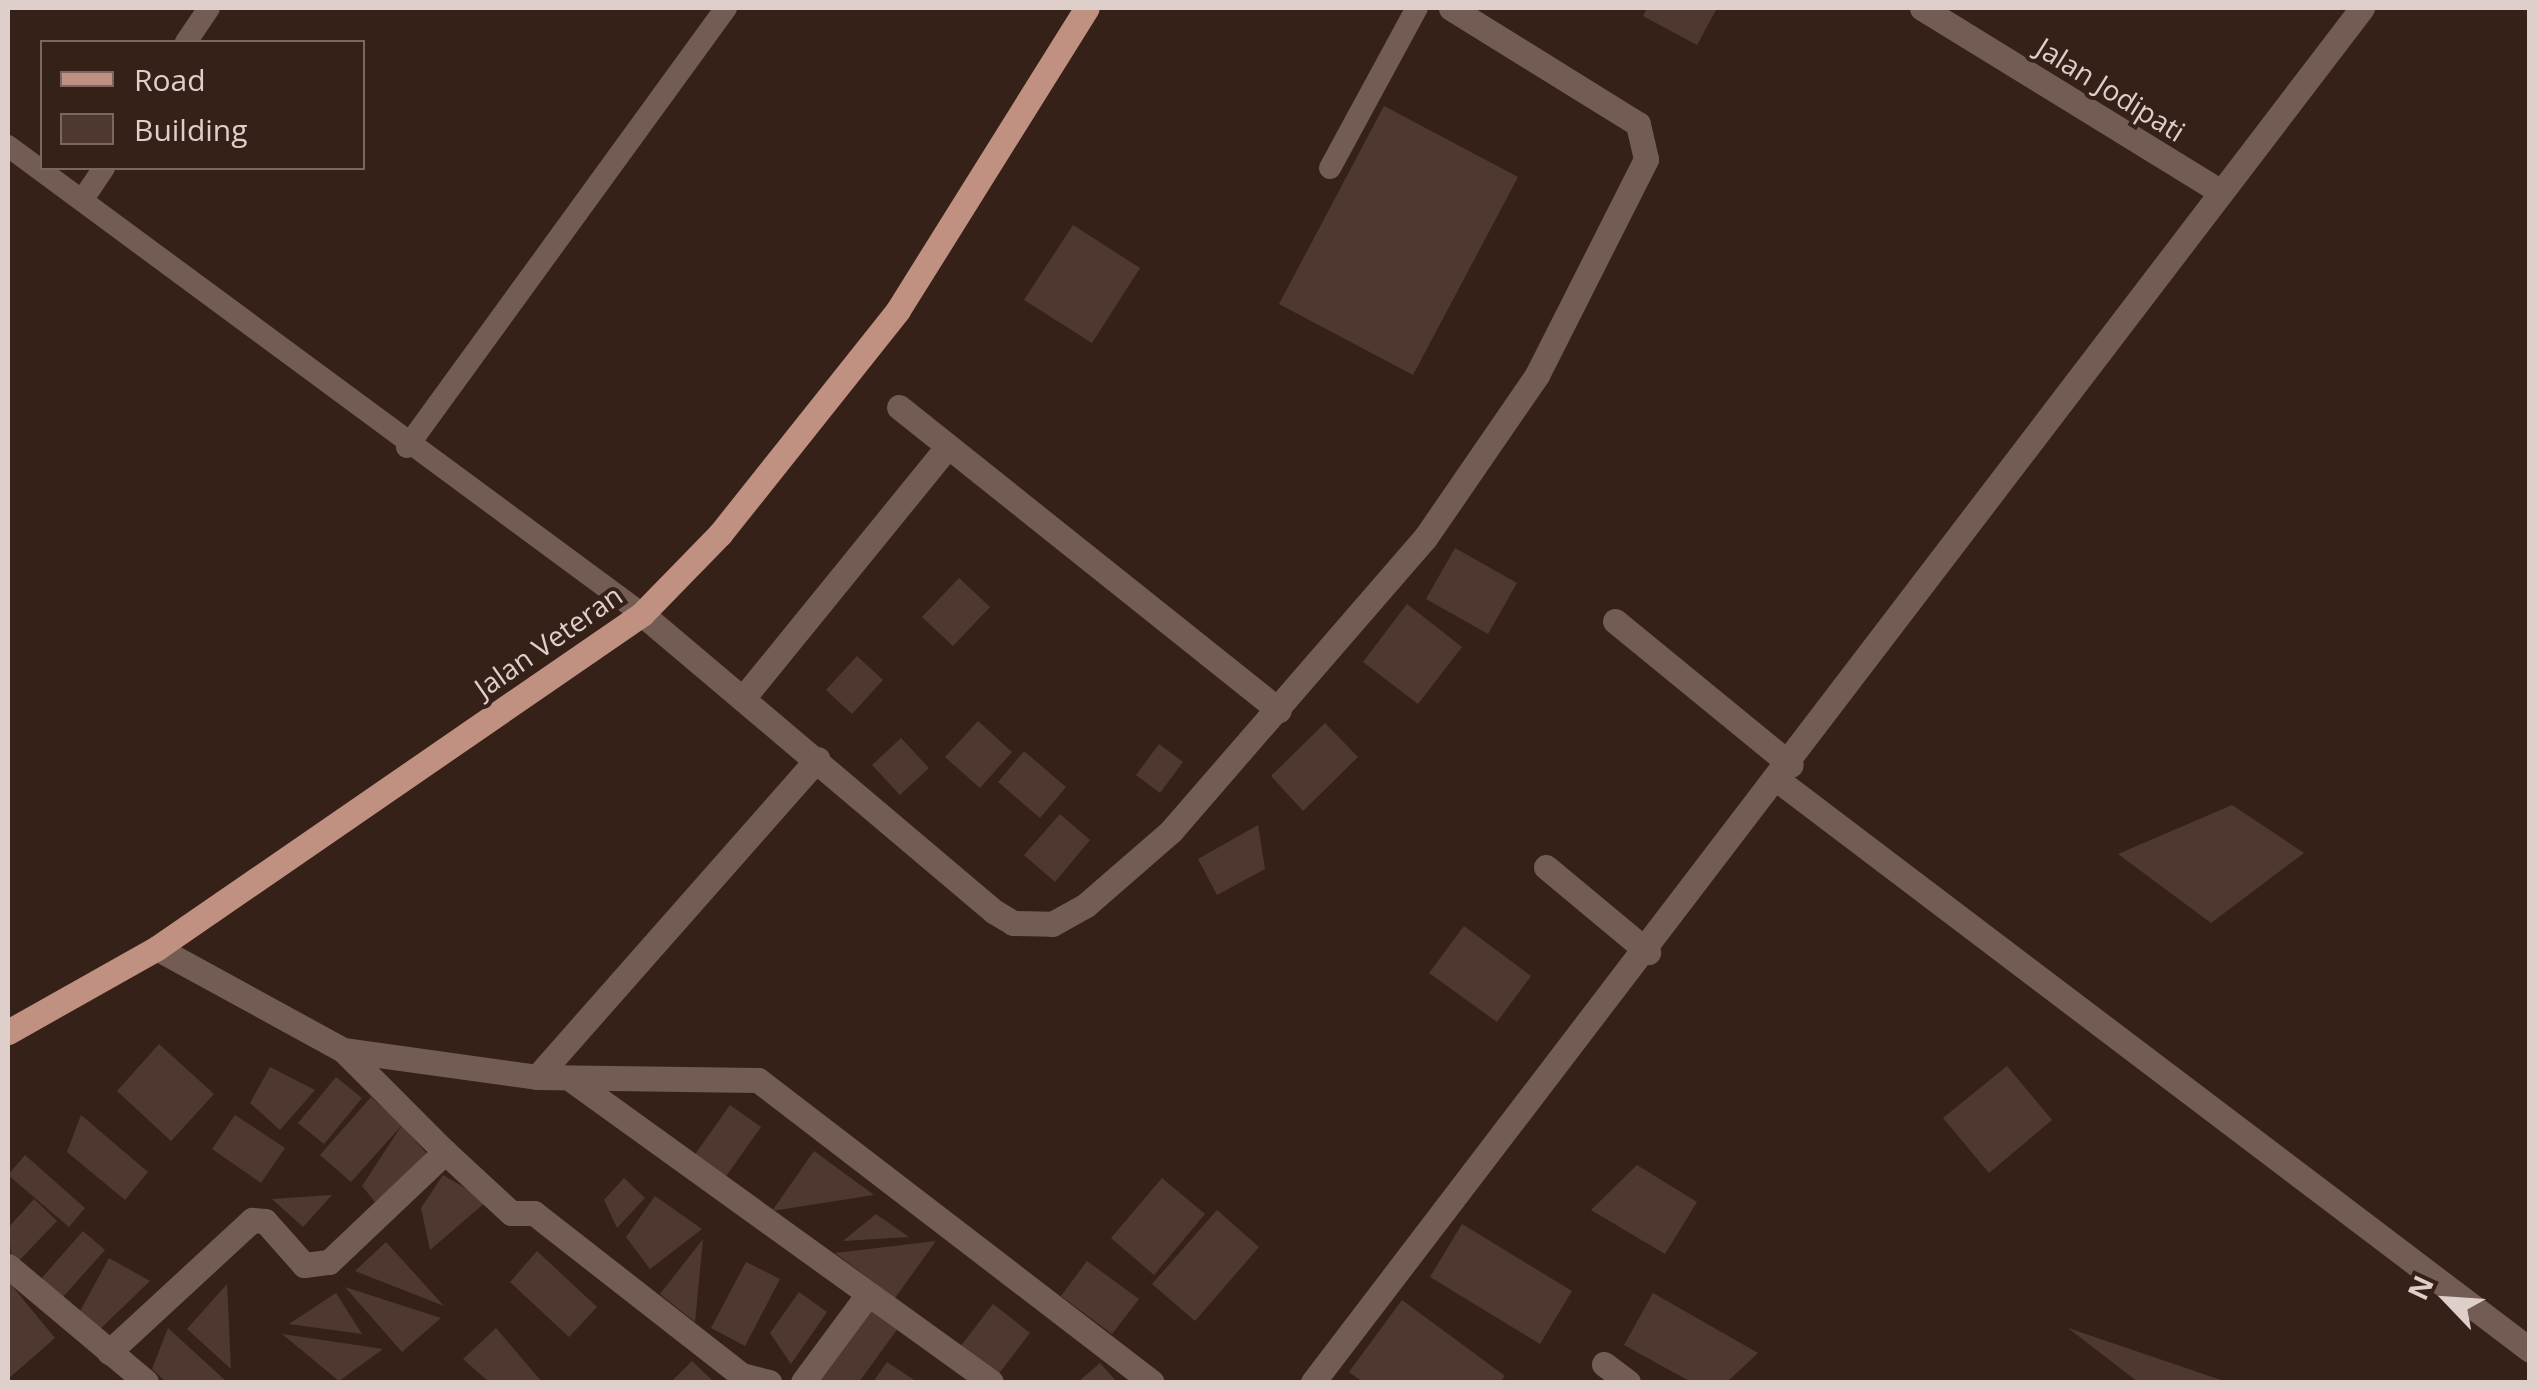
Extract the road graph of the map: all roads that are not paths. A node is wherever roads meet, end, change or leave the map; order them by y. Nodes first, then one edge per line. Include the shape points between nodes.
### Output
1 (210, 8) edge
2 (726, 8) edge
3 (1087, 8) edge
4 (1417, 8) edge
5 (1451, 8) edge
6 (1922, 8) edge
7 (2362, 8) edge
8 (187, 40) edge
9 (8, 146) edge
10 (40, 167) edge
11 (1330, 168) dead end
12 (44, 170) edge
13 (103, 170) edge
14 (2218, 190) junction
15 (84, 196) junction
16 (899, 407) dead end
17 (408, 447) junction
18 (947, 447) junction
19 (642, 614) junction
20 (1615, 621) dead end
21 (744, 697) junction
22 (1279, 710) junction
23 (817, 759) junction
24 (1785, 773) junction
25 (1546, 867) dead end
26 (158, 948) junction
27 (1648, 952) junction
28 (8, 1032) edge
29 (342, 1050) junction
30 (537, 1077) junction
31 (572, 1080) junction
32 (445, 1152) junction
33 (8, 1266) edge
34 (868, 1294) junction
35 (2530, 1350) edge
36 (109, 1352) junction
37 (1604, 1364) dead end
38 (146, 1382) edge
39 (770, 1382) edge
40 (802, 1382) edge
41 (991, 1382) edge
42 (1152, 1382) edge
43 (1313, 1382) edge
44 (1628, 1382) edge

1 - 8 lane
2 - 17 lane
3 - 19 main road, Jalan Veteran via 898,310 720,534
4 - 11 lane
5 - 22 street via 1638,124 1646,159 1537,375 1425,538
6 - 14 street, Jalan Jodipati
7 - 14 street
9 - 10 lane
12 - 15 lane
13 - 15 lane
14 - 24 street
15 - 17 lane
16 - 18 street
17 - 19 lane
18 - 21 street
18 - 22 street
19 - 21 street
19 - 26 main road, Jalan Veteran
20 - 24 street
21 - 23 street
22 - 23 street via 1171,830 1052,924 1014,923 995,912
23 - 30 street
24 - 27 street
24 - 35 street
25 - 27 street
26 - 28 main road, Jalan Veteran
26 - 29 street
27 - 43 street
29 - 30 street
29 - 32 street
30 - 31 street
31 - 34 street
31 - 42 street via 758,1080
32 - 36 street via 328,1262 304,1265 265,1220 252,1220
32 - 39 street via 511,1214 534,1214 741,1375
33 - 36 street
34 - 40 street
34 - 41 street
36 - 38 street
37 - 44 street

